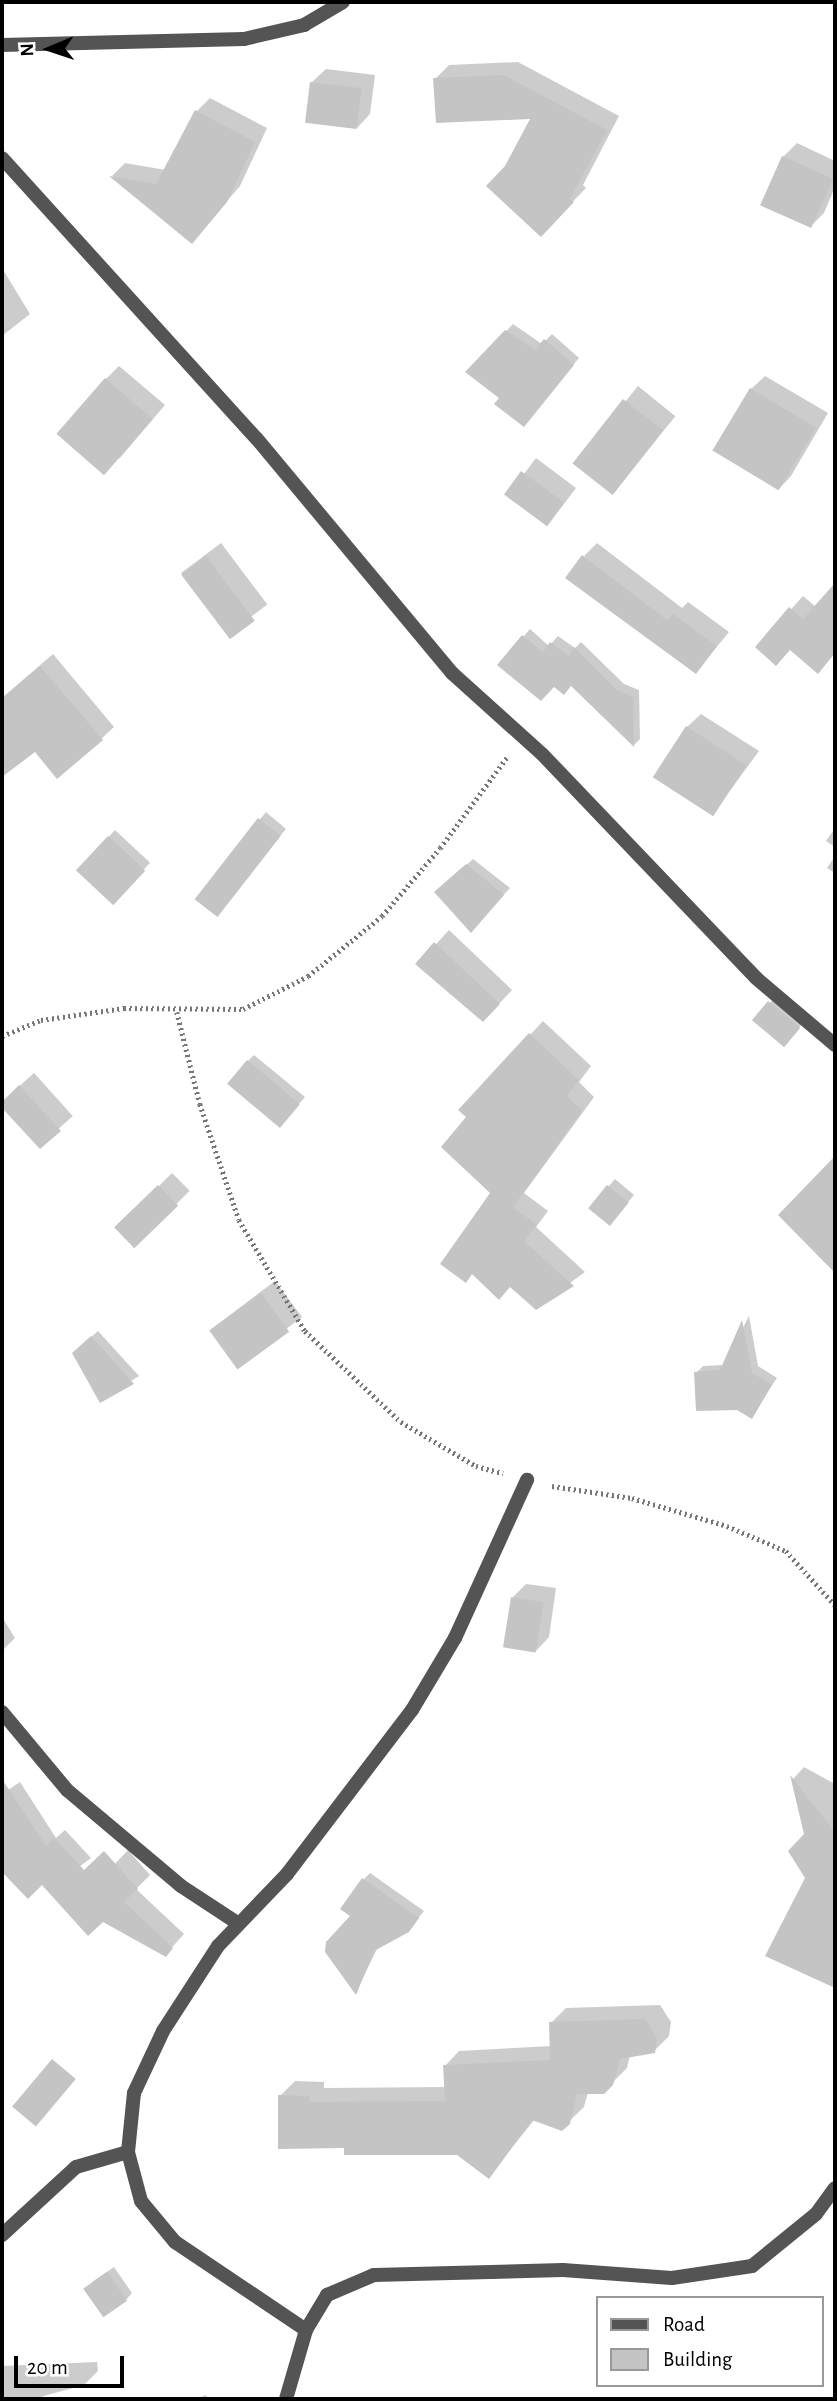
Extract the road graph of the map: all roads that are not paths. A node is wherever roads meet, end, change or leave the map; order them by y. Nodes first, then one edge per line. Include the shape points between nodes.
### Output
1 (343, 2) edge
2 (2, 45) edge
3 (2, 158) edge
4 (835, 1045) edge
5 (527, 1480) road end
6 (2, 1712) edge
7 (239, 1924) junction
8 (128, 2152) junction
9 (835, 2188) edge
10 (2, 2235) edge
11 (306, 2330) junction
12 (286, 2399) edge

1 - 2 street via 304,25 244,39
3 - 4 street via 257,439 452,673 522,736 756,978
5 - 7 street via 455,1638 412,1710 287,1874
6 - 7 street via 67,1790 181,1886
7 - 8 street via 218,1946 163,2031 134,2093
8 - 10 street via 76,2167
8 - 11 street via 141,2201 175,2242
9 - 11 street via 816,2214 752,2266 672,2278 563,2270 374,2275 327,2295
11 - 12 street

